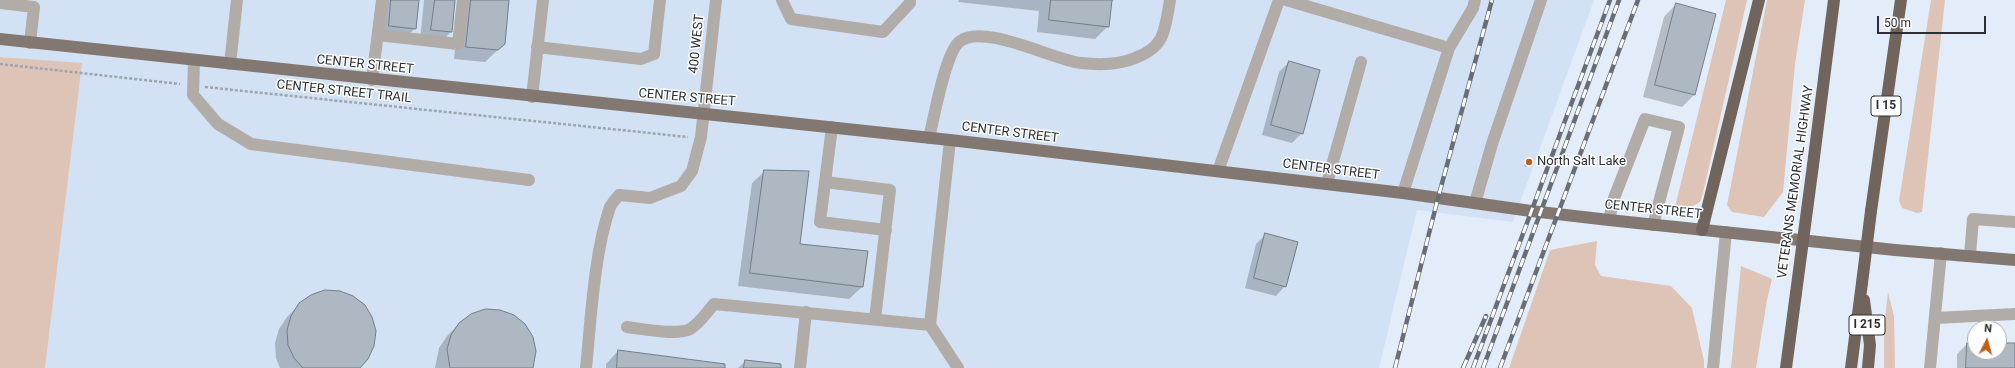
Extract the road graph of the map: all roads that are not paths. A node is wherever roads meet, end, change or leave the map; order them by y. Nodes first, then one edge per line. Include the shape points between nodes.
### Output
1 (237, 0) edge
2 (382, 0) edge
3 (462, 0) edge
4 (543, 0) edge
5 (660, 0) edge
6 (716, 0) edge
7 (782, 0) edge
8 (910, 0) edge
9 (1170, 0) edge
10 (1278, 0) edge
11 (1286, 0) edge
12 (1475, 0) edge
13 (1542, 0) edge
14 (1759, 0) edge
15 (1834, 0) edge
16 (1902, 0) edge
17 (0, 3) edge
18 (378, 35) junction
19 (0, 39) edge
20 (30, 42) junction
21 (537, 47) junction
22 (1449, 48) junction
23 (194, 60) junction
24 (1361, 62) dead end
25 (230, 64) junction
26 (372, 80) junction
27 (532, 97) junction
28 (704, 114) junction
29 (832, 127) junction
30 (929, 138) junction
31 (950, 140) junction
32 (1218, 171) junction
33 (529, 180) dead end
34 (825, 182) junction
35 (1327, 183) junction
36 (1403, 192) junction
37 (1475, 204) junction
38 (1609, 220) junction
39 (2015, 222) edge
40 (1652, 225) junction
41 (886, 230) junction
42 (1702, 230) junction
43 (1726, 232) junction
44 (1941, 253) junction
45 (1970, 255) junction
46 (2015, 260) edge
47 (1862, 282) junction
48 (806, 312) junction
49 (2015, 314) edge
50 (1935, 318) junction
51 (875, 319) junction
52 (930, 325) junction
53 (627, 327) dead end
54 (586, 368) edge
55 (800, 368) edge
56 (958, 368) edge
57 (1713, 368) edge
58 (1786, 368) edge
59 (1851, 368) edge
60 (1868, 368) edge
61 (1930, 368) edge

1 - 25 street
2 - 18 street
3 - 18 street via 458,44
4 - 21 street
5 - 21 street via 654,54 641,59
6 - 28 street, 400 WEST
7 - 8 street via 791,19 883,32
9 - 30 street via 1161,38 1149,53 1122,64 1080,63 1017,43 974,36 966,38 958,43 948,60
10 - 32 street
11 - 22 street
12 - 22 street via 1473,8
13 - 37 street via 1492,144
14 - 42 highway
15 - 58 highway, VETERANS MEMORIAL HIGHWAY, bridge
16 - 47 highway, I 15, bridge
17 - 20 street via 34,7
18 - 26 street
19 - 20 main road, CENTER STREET
20 - 23 main road, CENTER STREET
21 - 27 street
22 - 36 street
23 - 25 main road, CENTER STREET
23 - 33 street via 193,95 218,124 251,144
24 - 35 street
25 - 26 main road, CENTER STREET
26 - 27 main road, CENTER STREET
27 - 28 main road, CENTER STREET
28 - 29 main road, CENTER STREET
28 - 54 street, 400 WEST via 692,171 681,186 650,198 619,195 611,206 602,239 595,283
29 - 30 main road, CENTER STREET
29 - 34 street
30 - 31 main road, CENTER STREET
31 - 32 main road, CENTER STREET
31 - 52 street
32 - 35 main road, CENTER STREET
34 - 41 street via 890,190
34 - 41 street via 820,222
35 - 36 main road, CENTER STREET
36 - 37 main road, CENTER STREET
37 - 38 main road, CENTER STREET
38 - 40 main road, CENTER STREET
38 - 40 street via 1614,198 1645,118 1679,127
39 - 45 street via 1974,218
40 - 42 main road, CENTER STREET
41 - 51 street
42 - 43 main road, CENTER STREET
43 - 44 main road, CENTER STREET
43 - 57 street
44 - 45 main road, CENTER STREET
44 - 50 street
45 - 46 main road, CENTER STREET
47 - 59 highway, I 15
47 - 60 highway, I 215 via 1870,345
48 - 51 street
48 - 53 street via 714,304 698,323 688,330 677,332
48 - 55 street
49 - 50 street
50 - 61 street
51 - 52 street
52 - 56 street

